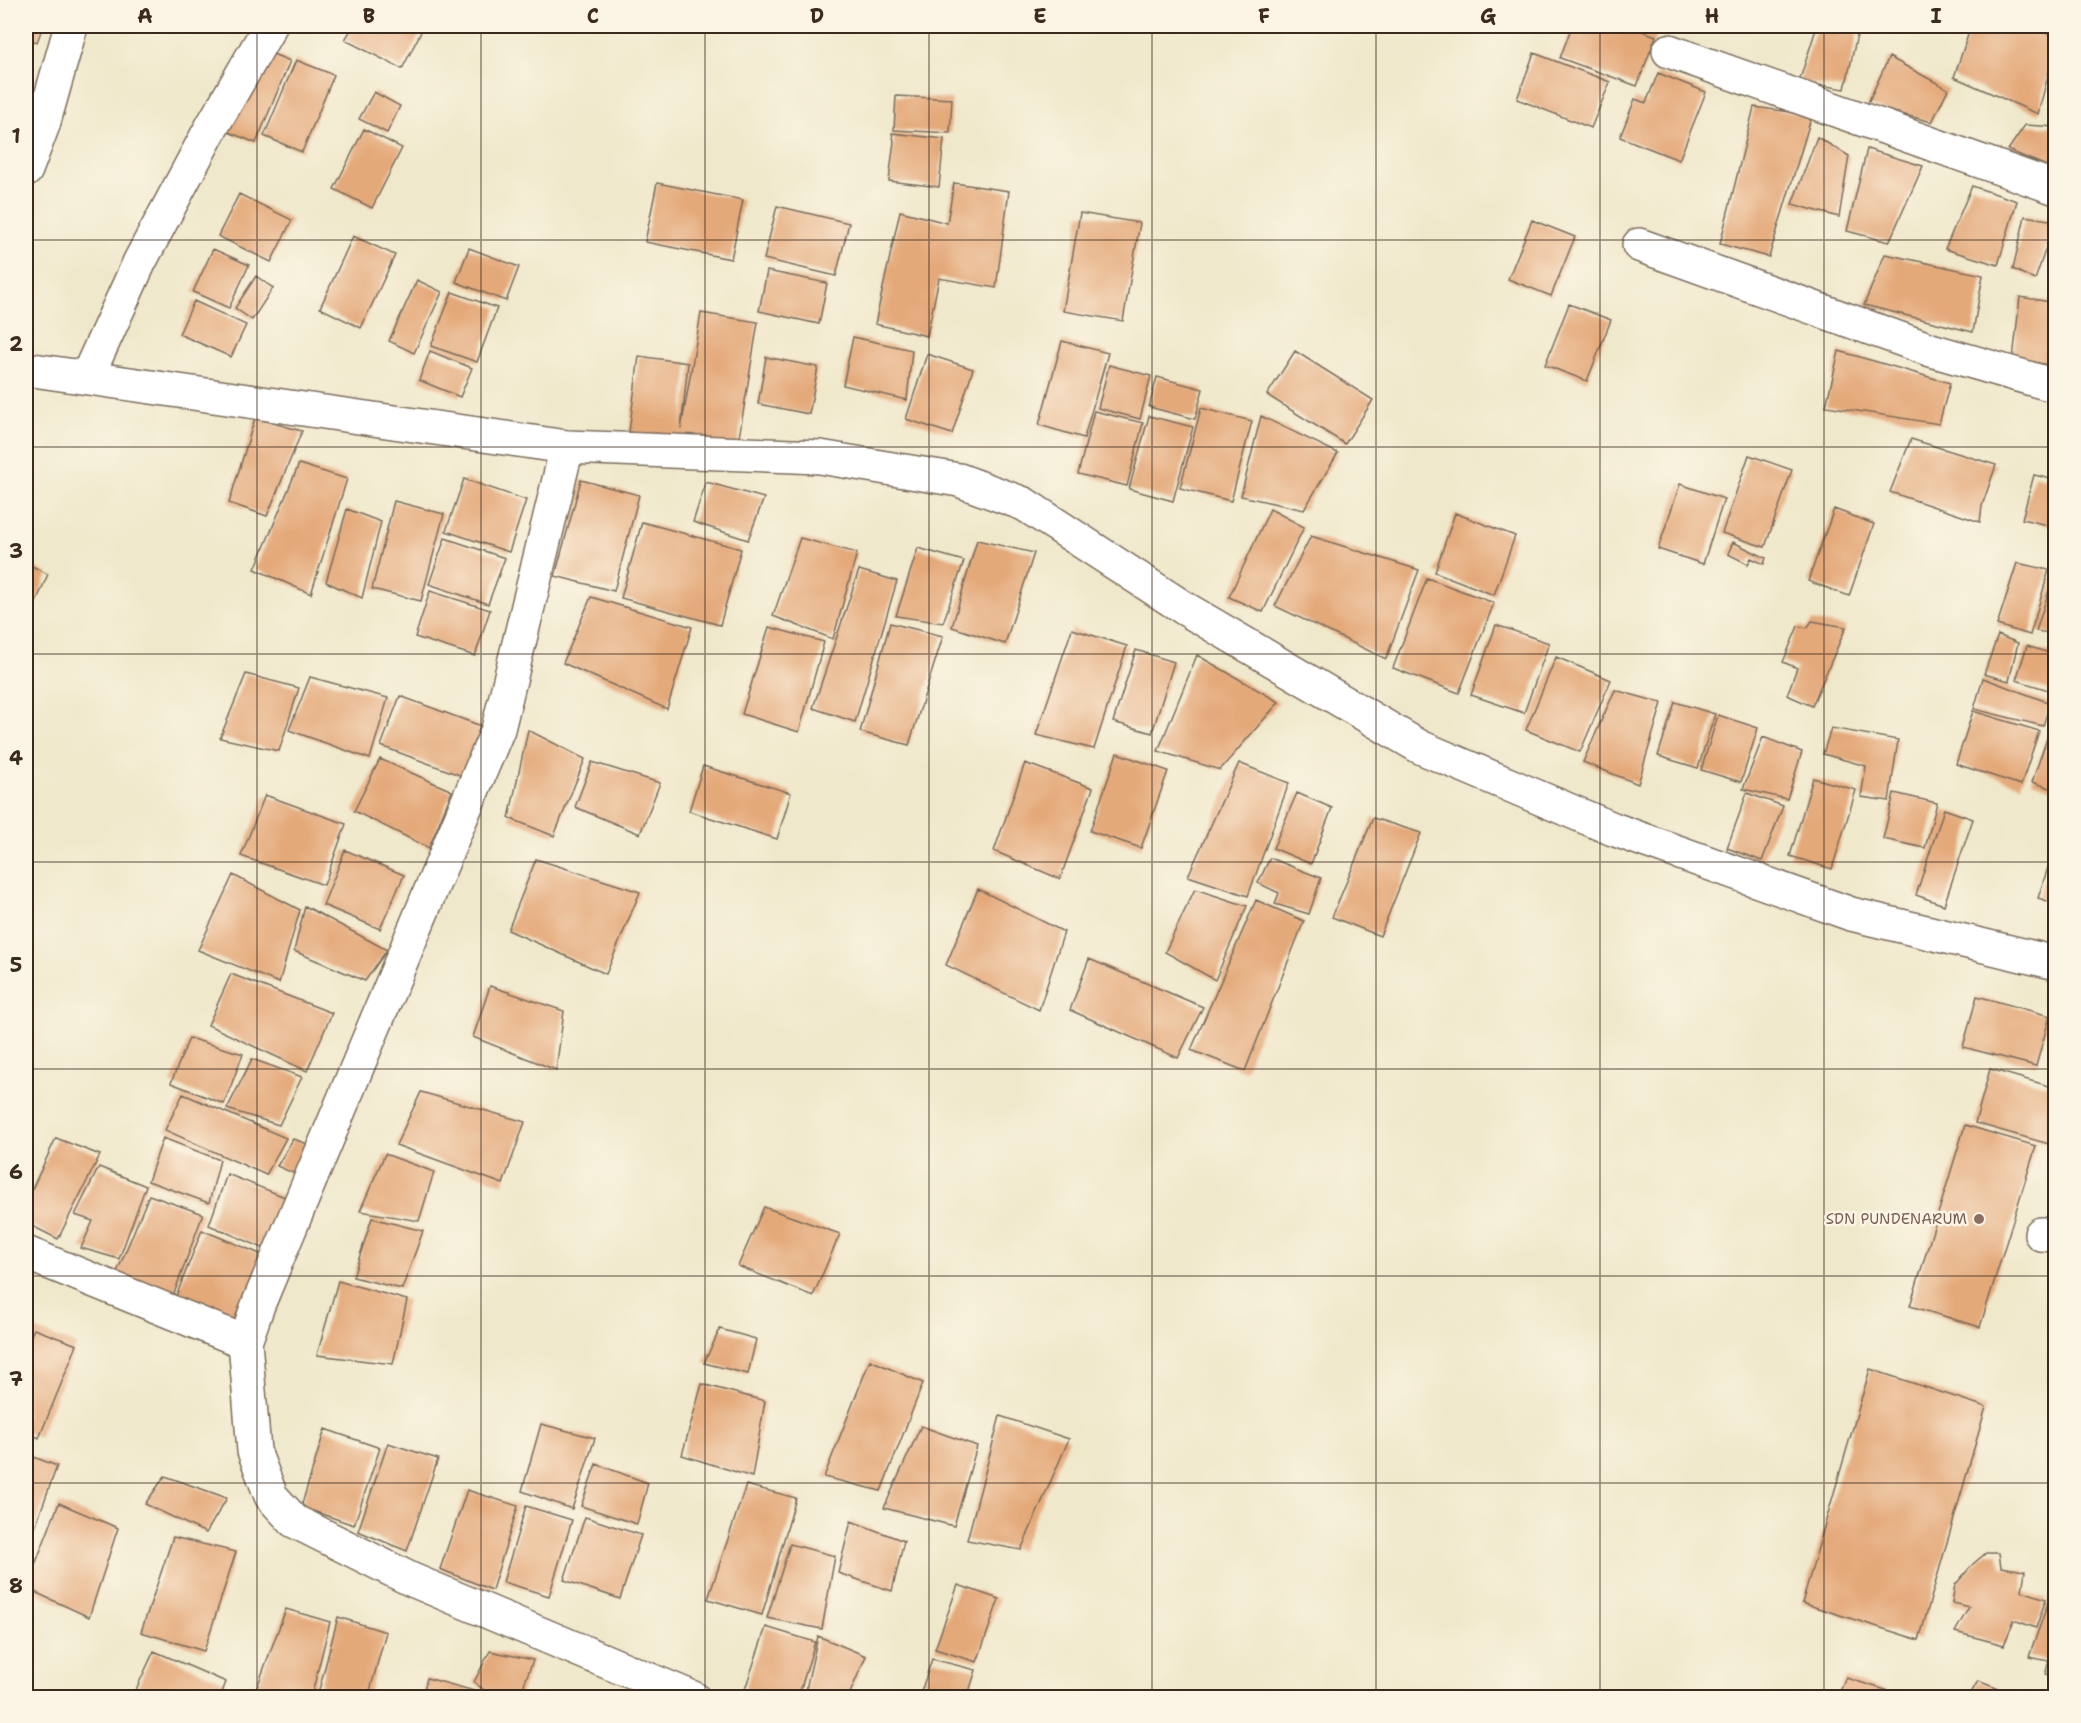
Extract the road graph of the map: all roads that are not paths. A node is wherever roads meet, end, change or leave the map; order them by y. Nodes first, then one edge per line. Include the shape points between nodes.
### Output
1 (71, 26) edge
2 (270, 26) edge
3 (1669, 51) dead end
4 (26, 170) edge
5 (2055, 188) edge
6 (1639, 245) dead end
7 (26, 369) edge
8 (87, 378) junction
9 (2055, 386) edge
10 (567, 447) junction
11 (2055, 963) edge
12 (26, 1253) edge
13 (245, 1342) junction
14 (693, 1698) edge

1 - 4 street
2 - 8 street via 140,261
3 - 5 street
6 - 9 street via 1931,350
7 - 8 street
8 - 10 street
10 - 11 street via 820,457 959,480 1024,504 1184,608 1420,747 1613,829 1851,914
10 - 13 street via 498,729
12 - 13 street
13 - 14 street via 254,1451 271,1497 294,1521 410,1579

